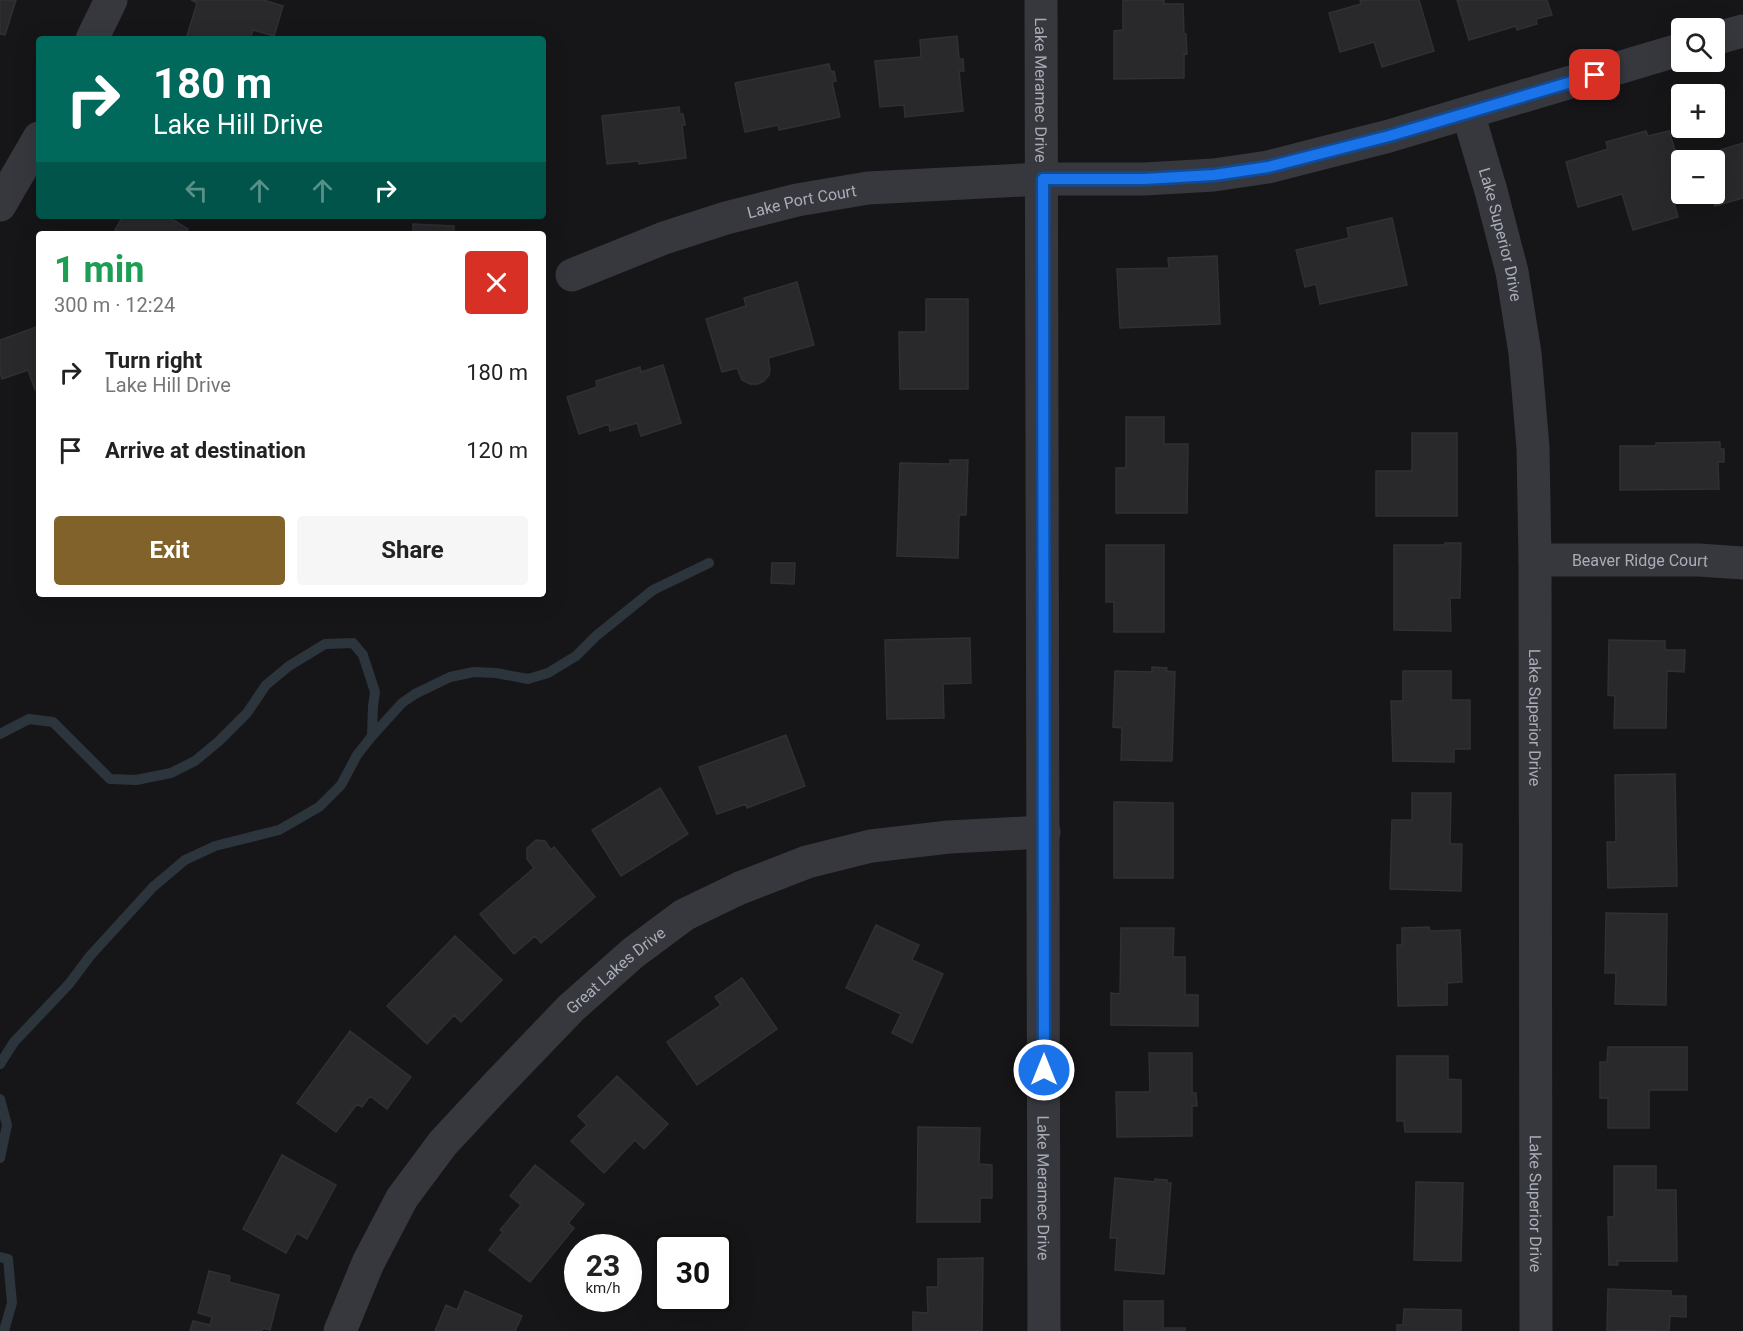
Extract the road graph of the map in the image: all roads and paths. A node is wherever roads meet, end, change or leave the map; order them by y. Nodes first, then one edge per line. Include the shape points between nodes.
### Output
1 (111, 0) edge
2 (1041, 0) edge
3 (1743, 31) edge
4 (93, 36) edge
5 (1725, 36) edge
6 (1671, 52) edge
7 (1468, 113) junction
8 (36, 143) edge
9 (1043, 179) junction
10 (0, 206) edge
11 (572, 275) dead end
12 (1536, 560) junction
13 (1743, 563) edge
14 (1044, 832) junction
15 (340, 1331) edge
16 (1044, 1331) edge
17 (1536, 1331) edge

1 - 4 street
2 - 9 street, Lake Meramec Drive
3 - 5 street
6 - 7 street, Lake Port Court
7 - 9 street, Lake Port Court via 1268,167 1144,179
7 - 12 street, Lake Superior Drive via 1512,272 1525,352
8 - 10 street
9 - 11 street, Lake Port Court via 868,188 797,200 664,238
9 - 14 street, Lake Meramec Drive
12 - 13 street, Beaver Ridge Court
12 - 17 street, Lake Superior Drive
14 - 15 street, Great Lakes Drive via 871,846 807,862 684,915 633,953 571,1008 443,1143 402,1198 368,1263
14 - 16 street, Lake Meramec Drive

